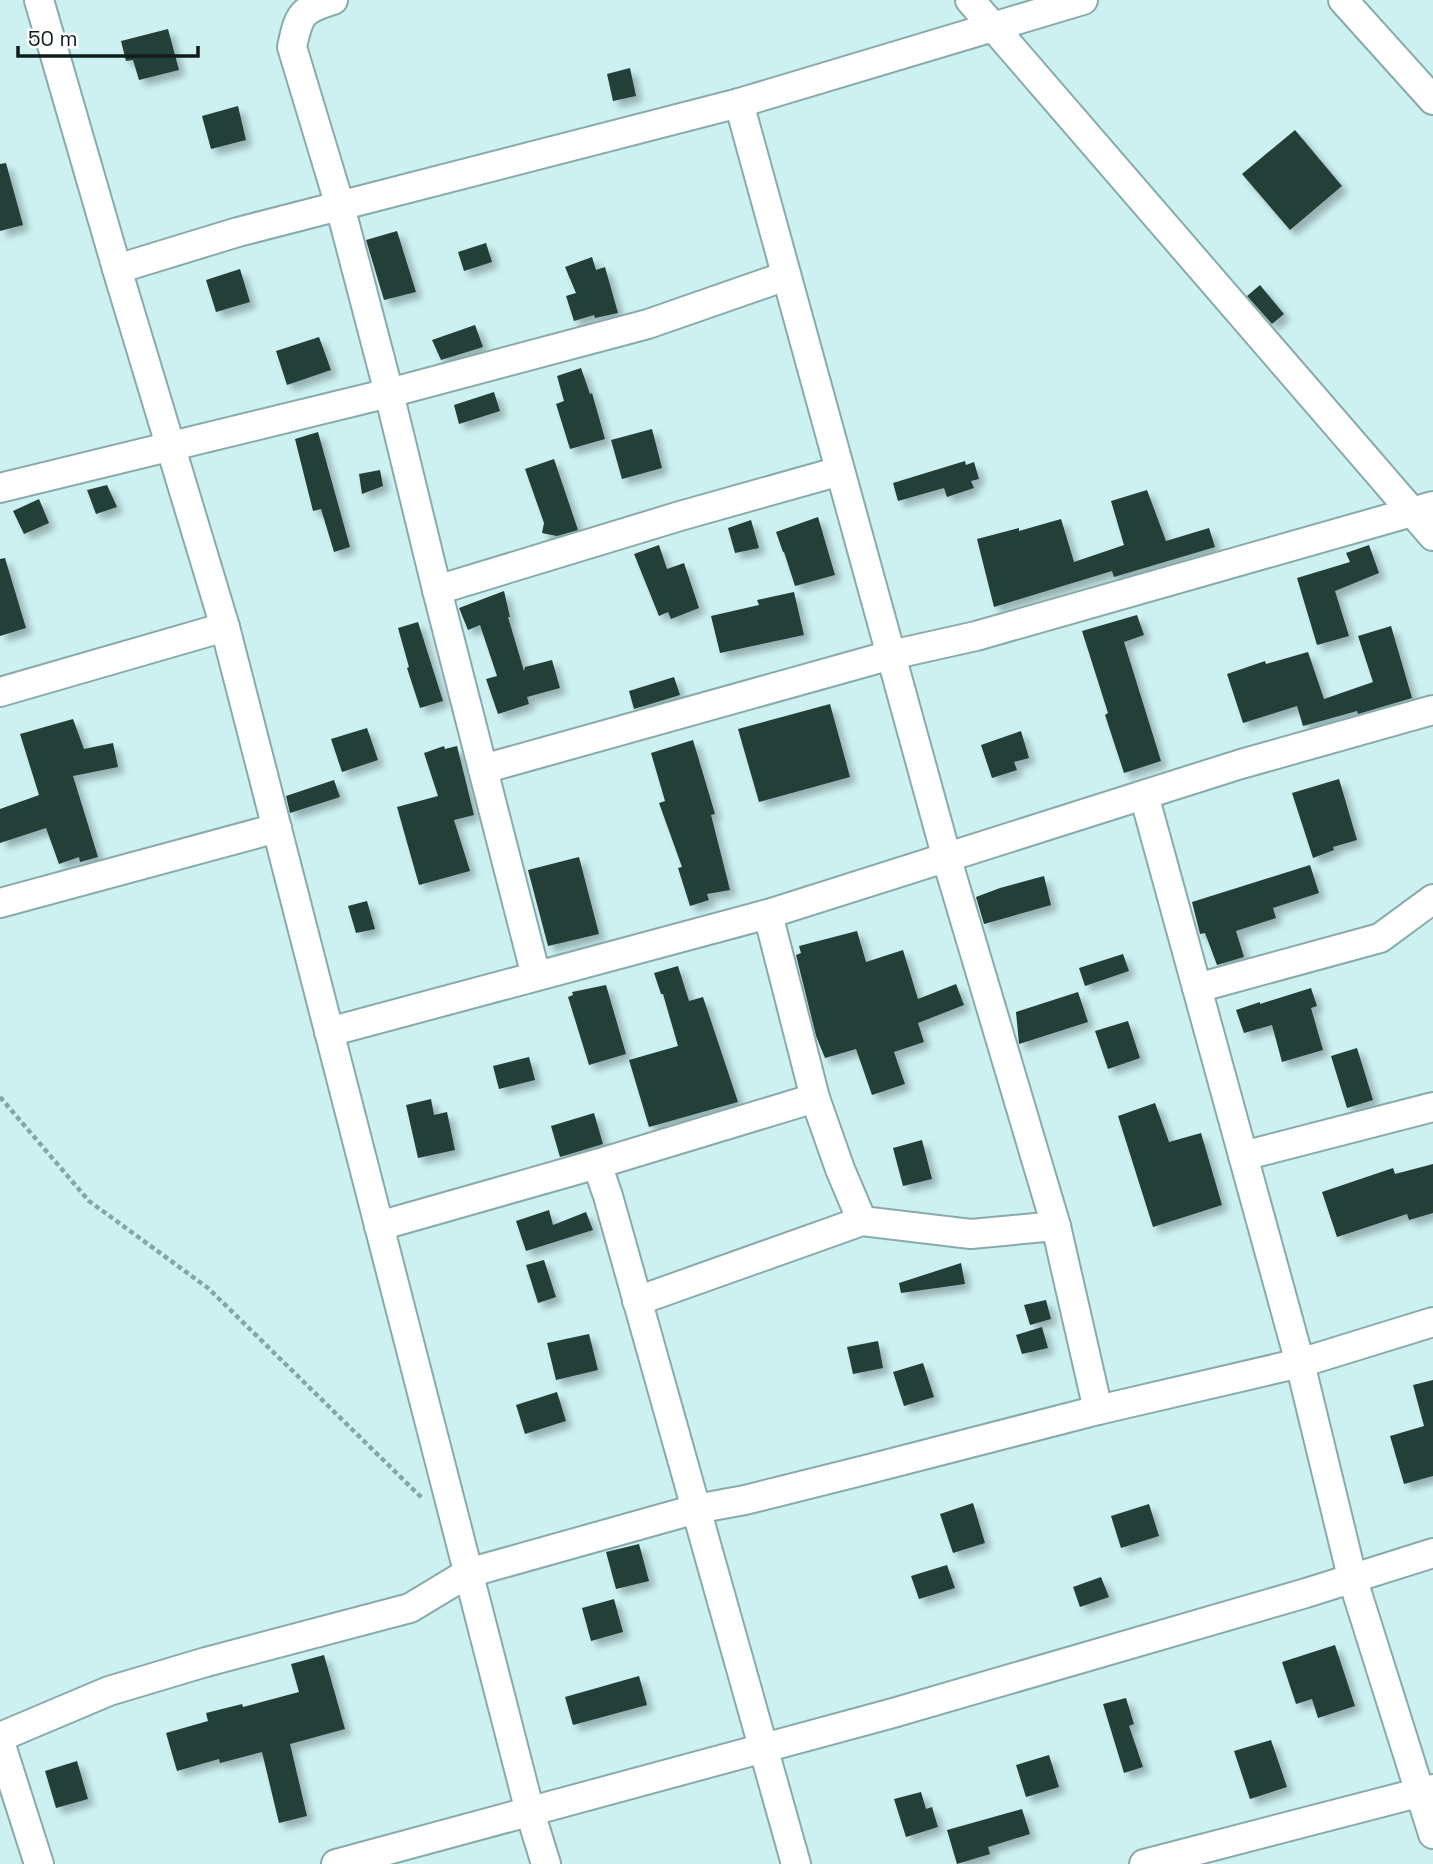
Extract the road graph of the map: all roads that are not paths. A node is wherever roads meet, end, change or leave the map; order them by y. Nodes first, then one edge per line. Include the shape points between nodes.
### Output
1 (39, 0) edge
2 (333, 0) edge
3 (970, 0) edge
4 (1083, 0) edge
5 (1343, 0) edge
6 (994, 26) junction
7 (1433, 100) edge
8 (739, 103) junction
9 (340, 205) junction
10 (117, 269) junction
11 (786, 276) junction
12 (389, 393) junction
13 (172, 445) junction
14 (840, 471) junction
15 (0, 488) edge
16 (1424, 509) edge
17 (1433, 536) edge
18 (437, 590) junction
19 (225, 627) junction
20 (891, 655) junction
21 (0, 692) edge
22 (1433, 710) edge
23 (482, 769) junction
24 (1144, 795) junction
25 (276, 828) junction
26 (947, 856) junction
27 (1433, 900) edge
28 (0, 903) edge
29 (768, 914) junction
30 (536, 976) junction
31 (1197, 988) junction
32 (329, 1032) junction
33 (815, 1098) junction
34 (1433, 1107) edge
35 (1243, 1156) junction
36 (597, 1164) junction
37 (862, 1221) junction
38 (379, 1226) junction
39 (1056, 1226) junction
40 (638, 1301) junction
41 (1433, 1322) edge
42 (1300, 1363) junction
43 (1098, 1410) junction
44 (696, 1509) junction
45 (1433, 1553) edge
46 (468, 1573) junction
47 (1352, 1577) junction
48 (0, 1740) edge
49 (763, 1748) junction
50 (1426, 1790) edge
51 (530, 1811) junction
52 (1433, 1834) edge
53 (39, 1864) edge
54 (336, 1864) edge
55 (546, 1864) edge
56 (796, 1864) edge
57 (1144, 1864) edge

1 - 10 street
2 - 9 street via 310,7 297,23 292,47
3 - 6 street
4 - 6 street
5 - 7 street
6 - 8 street
6 - 16 street
8 - 9 street
8 - 11 street
9 - 10 street
9 - 12 street
10 - 13 street
11 - 12 street via 648,324
11 - 14 street
12 - 13 street
12 - 18 street
13 - 15 street
13 - 19 street
14 - 18 street
14 - 20 street
16 - 17 street
16 - 20 street via 976,636
18 - 23 street
19 - 21 street
19 - 25 street
20 - 23 street
20 - 26 street
22 - 24 street
23 - 30 street
24 - 26 street
24 - 31 street
25 - 28 street
25 - 32 street
26 - 29 street
26 - 39 street
27 - 31 street via 1380,938
29 - 30 street
29 - 33 street
30 - 32 street
31 - 35 street
32 - 38 street
33 - 36 street
33 - 37 street
34 - 35 street
35 - 42 street
36 - 38 street
36 - 40 street
37 - 39 street via 971,1234
37 - 40 street
38 - 46 street
39 - 43 street
40 - 44 street
41 - 42 street
42 - 43 street
42 - 47 street
43 - 44 street
44 - 46 street
44 - 49 street
45 - 47 street
46 - 48 street via 410,1608 109,1691
46 - 51 street
47 - 49 street
47 - 50 street
48 - 53 street
49 - 51 street
49 - 56 street
50 - 52 street
50 - 57 street
51 - 54 street
51 - 55 street

